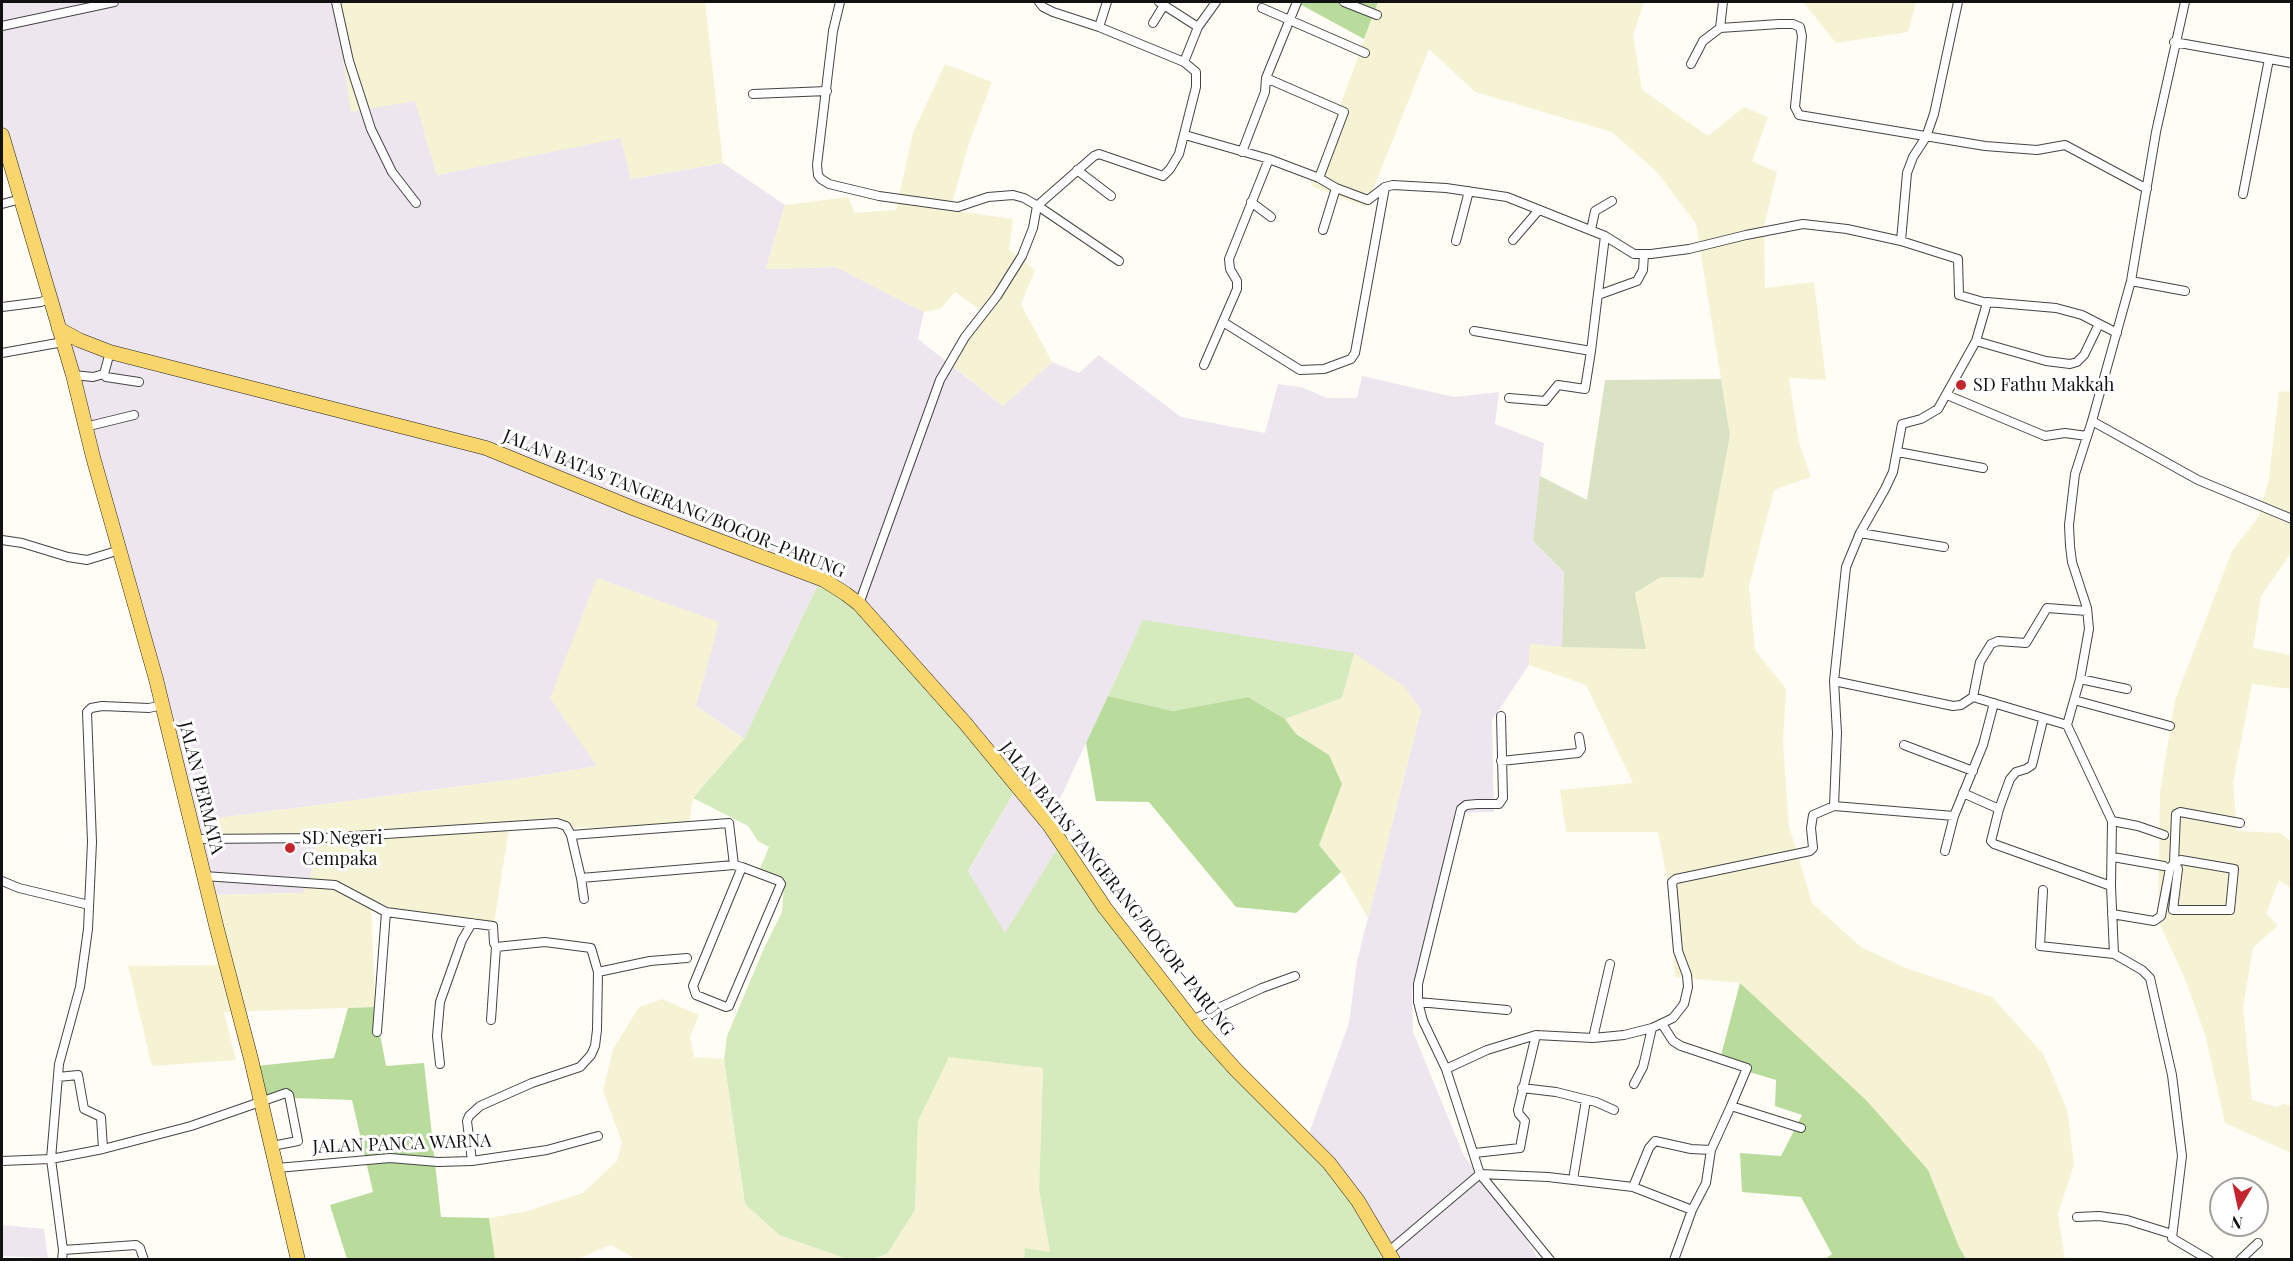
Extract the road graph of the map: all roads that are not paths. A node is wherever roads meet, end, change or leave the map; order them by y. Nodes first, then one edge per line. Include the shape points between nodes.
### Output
1 (114, 2) edge
2 (336, 2) edge
3 (840, 2) edge
4 (1039, 2) edge
5 (1107, 2) edge
6 (1216, 2) edge
7 (1297, 2) edge
8 (1344, 2) edge
9 (1723, 2) edge
10 (1958, 2) edge
11 (2185, 2) edge
12 (1162, 3) edge
13 (1262, 8) dead end
14 (1377, 15) dead end
15 (1289, 20) junction
16 (1153, 23) dead end
17 (2, 27) edge
18 (1099, 27) junction
19 (1198, 27) junction
20 (1720, 28) junction
21 (2174, 42) junction
22 (1365, 53) dead end
23 (2269, 60) junction
24 (1184, 62) junction
25 (2292, 63) edge
26 (1691, 64) dead end
27 (1266, 78) junction
28 (827, 91) junction
29 (753, 94) dead end
30 (2, 135) edge
31 (1185, 135) junction
32 (1926, 137) junction
33 (1242, 152) junction
34 (1269, 159) junction
35 (1077, 170) junction
36 (1319, 178) junction
37 (1385, 187) junction
38 (1336, 188) junction
39 (2147, 189) junction
40 (1469, 191) junction
41 (2243, 194) dead end
42 (1111, 196) dead end
43 (21, 199) junction
44 (1612, 201) dead end
45 (1251, 202) junction
46 (2, 204) edge
47 (416, 204) dead end
48 (1037, 206) junction
49 (1538, 211) junction
50 (1271, 217) dead end
51 (1323, 230) dead end
52 (1591, 230) junction
53 (1605, 236) junction
54 (1513, 240) dead end
55 (1456, 241) dead end
56 (1901, 241) junction
57 (1644, 254) junction
58 (1119, 261) dead end
59 (2131, 281) junction
60 (2185, 291) dead end
61 (1598, 295) junction
62 (50, 298) junction
63 (1987, 302) junction
64 (2, 307) edge
65 (1223, 322) junction
66 (2099, 324) junction
67 (1473, 331) dead end
68 (2117, 333) junction
69 (61, 335) junction
70 (1976, 340) junction
71 (1591, 351) junction
72 (2, 352) edge
73 (110, 352) junction
74 (1204, 365) dead end
75 (104, 374) junction
76 (73, 375) junction
77 (139, 382) dead end
78 (1947, 395) junction
79 (1509, 398) dead end
80 (134, 415) dead end
81 (2092, 421) junction
82 (84, 427) junction
83 (2087, 436) junction
84 (1898, 452) junction
85 (1983, 468) dead end
86 (2292, 519) edge
87 (1860, 533) junction
88 (2, 540) edge
89 (1944, 547) dead end
90 (120, 550) junction
91 (859, 604) junction
92 (2087, 611) junction
93 (2079, 679) junction
94 (1834, 681) junction
95 (2127, 689) dead end
96 (1973, 697) junction
97 (2074, 700) junction
98 (1994, 703) junction
99 (162, 705) junction
100 (1501, 716) dead end
101 (2043, 720) junction
102 (2067, 725) junction
103 (2170, 726) dead end
104 (1580, 736) dead end
105 (1904, 746) dead end
106 (1501, 761) junction
107 (1973, 771) junction
108 (1963, 793) junction
109 (1834, 806) junction
110 (1999, 808) junction
111 (1954, 816) junction
112 (2112, 821) junction
113 (2240, 823) dead end
114 (571, 835) junction
115 (2163, 835) dead end
116 (195, 839) junction
117 (1945, 851) dead end
118 (2113, 857) junction
119 (2174, 863) junction
120 (738, 866) junction
121 (2164, 866) dead end
122 (204, 876) junction
123 (581, 878) junction
124 (2, 881) edge
125 (2111, 886) junction
126 (2043, 890) dead end
127 (584, 899) dead end
128 (89, 904) junction
129 (386, 912) junction
130 (2112, 914) junction
131 (472, 923) junction
132 (496, 948) junction
133 (2114, 954) junction
134 (687, 958) dead end
135 (1610, 964) dead end
136 (598, 972) junction
137 (1295, 976) dead end
138 (1418, 1002) junction
139 (1507, 1010) dead end
140 (491, 1020) dead end
141 (1192, 1020) junction
142 (1662, 1024) junction
143 (1652, 1028) junction
144 (377, 1032) dead end
145 (1536, 1035) junction
146 (1593, 1038) junction
147 (440, 1064) dead end
148 (1446, 1069) junction
149 (58, 1077) junction
150 (1634, 1084) dead end
151 (1522, 1088) junction
152 (1586, 1100) junction
153 (261, 1102) junction
154 (1731, 1106) junction
155 (1614, 1110) dead end
156 (1801, 1128) dead end
157 (598, 1136) dead end
158 (272, 1146) junction
159 (103, 1149) junction
160 (1711, 1150) junction
161 (1475, 1153) junction
162 (51, 1159) junction
163 (2, 1161) edge
164 (472, 1161) junction
165 (277, 1168) junction
166 (1480, 1174) junction
167 (1573, 1180) junction
168 (1634, 1186) junction
169 (1692, 1209) junction
170 (2077, 1217) dead end
171 (2172, 1234) junction
172 (2258, 1243) dead end
173 (63, 1255) edge
174 (1391, 1255) edge
175 (144, 1260) edge
176 (298, 1260) edge
177 (1550, 1260) edge
178 (1674, 1260) edge
179 (2209, 1260) edge
180 (2240, 1260) edge

1 - 17 street
2 - 47 street via 349,61 371,129 392,172
3 - 28 street
4 - 18 street via 1043,7
5 - 18 street
6 - 19 street
7 - 15 street
8 - 14 street
9 - 20 street
10 - 32 street via 1935,114
11 - 21 street
12 - 16 street
12 - 19 street
13 - 15 street
15 - 22 street
15 - 27 street
18 - 24 street
19 - 24 street
20 - 26 street via 1703,41
20 - 32 street via 1779,24 1800,27 1795,108 1799,115
21 - 23 street
21 - 39 street
23 - 25 street
23 - 41 street
24 - 31 street via 1196,72 1197,78
27 - 33 street via 1265,92
27 - 36 street via 1344,112
28 - 29 street
28 - 48 street via 817,170 827,183 930,205 962,207 1002,194 1024,198
30 - 43 main road
31 - 33 street
31 - 35 street via 1179,154 1163,176 1099,154
32 - 39 street via 2031,150 2065,145
32 - 56 street via 1907,173
33 - 34 street
34 - 36 street
34 - 45 street
35 - 42 street
35 - 48 street
36 - 38 street
37 - 38 street via 1368,200
37 - 40 street
37 - 65 street via 1351,359 1324,369 1300,370
38 - 51 street
39 - 59 street
40 - 49 street via 1507,197
40 - 55 street
43 - 46 street
43 - 62 main road
44 - 52 street via 1595,211
45 - 50 street
45 - 65 street via 1229,259 1238,286
48 - 58 street
48 - 91 street via 1022,256 940,380
49 - 52 street
49 - 54 street
52 - 53 street
53 - 57 street via 1628,252
53 - 61 street
56 - 57 street via 1803,224 1689,249
56 - 63 street via 1959,260 1959,295
57 - 61 street via 1643,270 1637,281
59 - 60 street
59 - 68 street
61 - 71 street
62 - 64 street
62 - 69 main road
63 - 66 street via 2056,308
63 - 70 street
65 - 74 street
66 - 68 street
66 - 70 street via 2084,356 2070,364 2046,361
67 - 71 street
68 - 81 street
69 - 72 street
69 - 73 main road, JALAN BATAS TANGERANG/BOGOR–PARUNG
69 - 76 main road, JALAN PERMATA
70 - 78 street
71 - 79 street via 1585,389 1558,385 1545,401
73 - 75 street
73 - 91 main road, JALAN BATAS TANGERANG/BOGOR–PARUNG via 486,448 824,580
75 - 76 street
75 - 77 street
76 - 82 main road, JALAN PERMATA
78 - 83 street via 2044,436
78 - 84 street via 1931,415 1902,424
80 - 82 street
81 - 83 street
81 - 86 street via 2198,480
82 - 90 main road, JALAN PERMATA
83 - 92 street via 2075,474 2069,525 2072,562
84 - 85 street
84 - 87 street via 1893,472
87 - 89 street
87 - 94 street via 1845,575
88 - 90 street via 87,560
90 - 99 main road, JALAN PERMATA
91 - 141 main road, JALAN BATAS TANGERANG/BOGOR–PARUNG via 1050,826 1105,908
92 - 93 street via 2089,629
92 - 96 street via 2047,608 2026,643 1991,644 1980,662
93 - 95 street
93 - 97 street
94 - 96 street via 1953,706
94 - 109 street
96 - 98 street
97 - 102 street
97 - 103 street
98 - 101 street
98 - 107 street
99 - 116 main road, JALAN PERMATA
99 - 128 street via 102,706 87,712 92,842
100 - 106 street
101 - 102 street
101 - 110 street via 2032,765 2010,779
102 - 112 street
104 - 106 street via 1578,753
105 - 107 street
106 - 138 street via 1501,802 1466,805 1461,809 1418,984
107 - 108 street
108 - 110 street
108 - 111 street
109 - 111 street
109 - 142 street via 1813,815 1810,851 1672,882 1677,951 1688,987 1678,1014
110 - 125 street via 1991,837 1994,843
111 - 117 street
112 - 115 street
112 - 118 street
113 - 119 street via 2176,814
114 - 116 street via 566,826 557,823 324,838
114 - 120 street via 729,822
114 - 123 street
116 - 122 main road, JALAN PERMATA
118 - 121 street
118 - 125 street
119 - 119 street via 2178,869 2173,910 2230,909 2234,869 2181,860
119 - 130 street via 2158,919
120 - 120 street via 781,884 726,1007 696,994 693,986
120 - 123 street
122 - 129 street via 340,886
122 - 153 main road, JALAN PERMATA
123 - 127 street
124 - 128 street
125 - 130 street
126 - 133 street via 2040,946
128 - 149 street via 85,964
129 - 131 street
129 - 144 street
130 - 133 street
131 - 132 street via 493,926
131 - 147 street via 462,940 441,1002 437,1036
132 - 136 street via 545,942 581,945 591,948
132 - 140 street
133 - 171 street via 2150,978 2172,1075 2182,1156
134 - 136 street
135 - 146 street
136 - 164 street via 597,1030 591,1055 580,1067 480,1106 466,1121
137 - 141 street
138 - 139 street
138 - 148 street
141 - 174 main road, JALAN BATAS TANGERANG/BOGOR–PARUNG via 1329,1163
142 - 143 street
142 - 154 street via 1681,1046 1747,1068
143 - 146 street
143 - 150 street via 1643,1067
145 - 146 street
145 - 148 street via 1487,1050
145 - 151 street
148 - 161 street
149 - 159 street via 78,1075 84,1109 101,1117
149 - 162 street
151 - 152 street
151 - 161 street via 1518,1112 1525,1122 1520,1148
152 - 155 street
152 - 167 street
153 - 158 main road, JALAN PERMATA
153 - 158 street via 289,1095 298,1141
153 - 159 street
154 - 156 street
154 - 160 street
157 - 164 street, JALAN PANCA WARNA via 547,1150
158 - 165 main road, JALAN PERMATA
159 - 162 street
160 - 168 street via 1656,1141 1649,1148
160 - 169 street via 1706,1184
161 - 166 street
162 - 163 street
162 - 173 street
164 - 165 street, JALAN PANCA WARNA via 390,1158
165 - 176 main road, JALAN PERMATA
166 - 167 street
166 - 174 street
166 - 177 street
167 - 168 street
168 - 169 street
169 - 178 street
170 - 171 street via 2127,1220
171 - 179 street via 2173,1239
172 - 180 street
173 - 175 street via 136,1245

